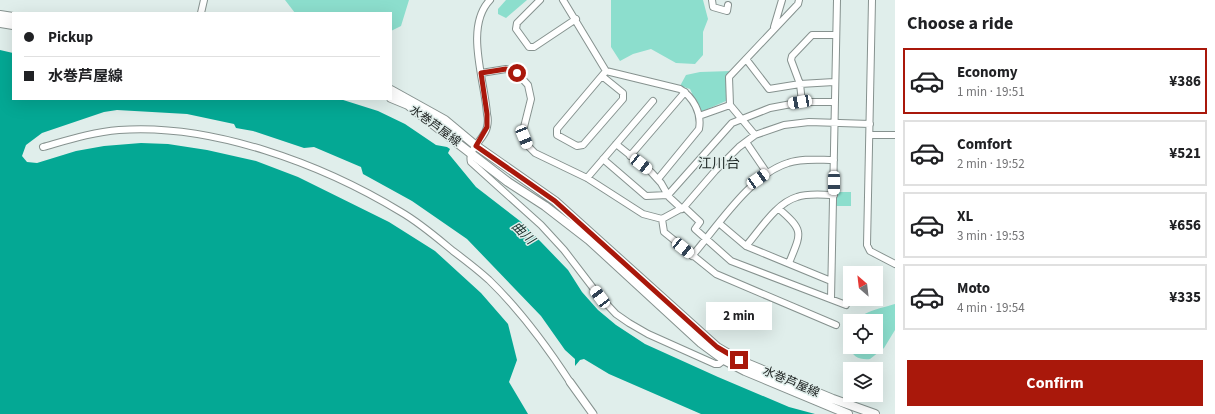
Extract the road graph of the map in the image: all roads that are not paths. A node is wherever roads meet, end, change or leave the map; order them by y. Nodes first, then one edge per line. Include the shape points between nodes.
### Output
1 (204, 0) edge
2 (490, 0) edge
3 (540, 0) edge
4 (563, 0) edge
5 (712, 0) edge
6 (782, 0) edge
7 (799, 0) edge
8 (837, 0) edge
9 (872, 0) edge
10 (728, 5) dead end
11 (201, 12) edge
12 (0, 15) edge
13 (12, 17) edge
14 (576, 19) junction
15 (0, 23) edge
16 (12, 25) edge
17 (774, 29) junction
18 (836, 35) junction
19 (746, 59) junction
20 (481, 73) junction
21 (604, 74) junction
22 (834, 82) junction
23 (800, 84) junction
24 (392, 91) edge
25 (685, 92) junction
26 (392, 98) edge
27 (653, 101) dead end
28 (802, 102) junction
29 (834, 102) junction
30 (730, 105) junction
31 (699, 116) junction
32 (742, 119) junction
33 (834, 122) junction
34 (870, 124) junction
35 (755, 135) junction
36 (870, 135) junction
37 (895, 135) edge
38 (746, 142) junction
39 (616, 144) junction
40 (43, 147) dead end
41 (474, 149) junction
42 (630, 156) junction
43 (603, 159) junction
44 (834, 160) junction
45 (767, 173) junction
46 (586, 178) junction
47 (658, 179) junction
48 (668, 195) junction
49 (834, 195) junction
50 (683, 208) junction
51 (779, 209) junction
52 (662, 219) junction
53 (720, 224) junction
54 (706, 239) junction
55 (746, 246) junction
56 (692, 256) junction
57 (789, 263) junction
58 (895, 264) edge
59 (831, 281) junction
60 (831, 299) junction
61 (843, 304) edge
62 (836, 325) dead end
63 (724, 360) junction
64 (570, 382) joint
65 (593, 414) edge
66 (848, 414) edge
67 (875, 414) edge

1 - 11 street
2 - 20 street via 483,9 478,27
3 - 14 street via 517,23 516,28 529,47 534,47
4 - 14 street
5 - 10 street via 713,7 727,11
6 - 17 street
7 - 17 street
8 - 18 street
9 - 34 street
12 - 13 main road
14 - 21 street
15 - 16 main road
17 - 19 street
18 - 22 street
18 - 23 street via 812,35 792,56 791,60
19 - 23 street via 769,89
19 - 30 street via 730,77
20 - 41 street via 487,127
20 - 46 street via 506,69 524,79 530,90 531,99 524,131 528,146 535,153
21 - 21 street via 623,93 623,99 583,145 577,146 557,135 557,129
21 - 25 street
22 - 23 street
22 - 29 street
23 - 28 street
24 - 41 main road, 水巻芦屋線 via 445,120
25 - 31 street via 690,96
25 - 42 street
26 - 41 main road, 水巻芦屋線 via 408,105
27 - 39 street
28 - 29 street
28 - 32 street via 770,108
29 - 33 street
30 - 31 street
30 - 32 street
31 - 47 street via 699,129
32 - 35 street
32 - 48 street via 732,123
33 - 34 street
33 - 35 street via 784,125
33 - 44 street
34 - 36 street
35 - 38 street
36 - 37 street
36 - 58 street via 867,245 870,251
38 - 45 street
38 - 50 street via 715,171
39 - 42 street
39 - 43 street
40 - 64 street via 80,136 118,130 153,129 206,136 270,152 319,171 370,194 402,213 488,279 544,342
41 - 63 main road, 水巻芦屋線 via 508,182 545,206 589,240 701,343
41 - 63 street via 471,162 541,225 616,314 648,334 710,362 719,364
41 - 67 main road, 水巻芦屋線 via 555,201 717,347 739,360 833,400
42 - 47 street
43 - 46 street
43 - 48 street via 646,196
44 - 45 street via 788,162
44 - 49 street
45 - 53 street via 758,179
46 - 52 street via 643,214
47 - 48 street
48 - 50 street
49 - 51 street via 796,197
49 - 59 street
50 - 52 street
50 - 54 street via 700,222 695,228
51 - 55 street
51 - 57 street via 794,222 799,232
52 - 56 street via 664,232
53 - 54 street
53 - 55 street
54 - 56 street
54 - 60 street via 731,261
55 - 57 street
56 - 62 street via 716,274 732,282
57 - 59 street
59 - 60 street
60 - 61 street
63 - 66 main road, 水巻芦屋線
64 - 65 street

